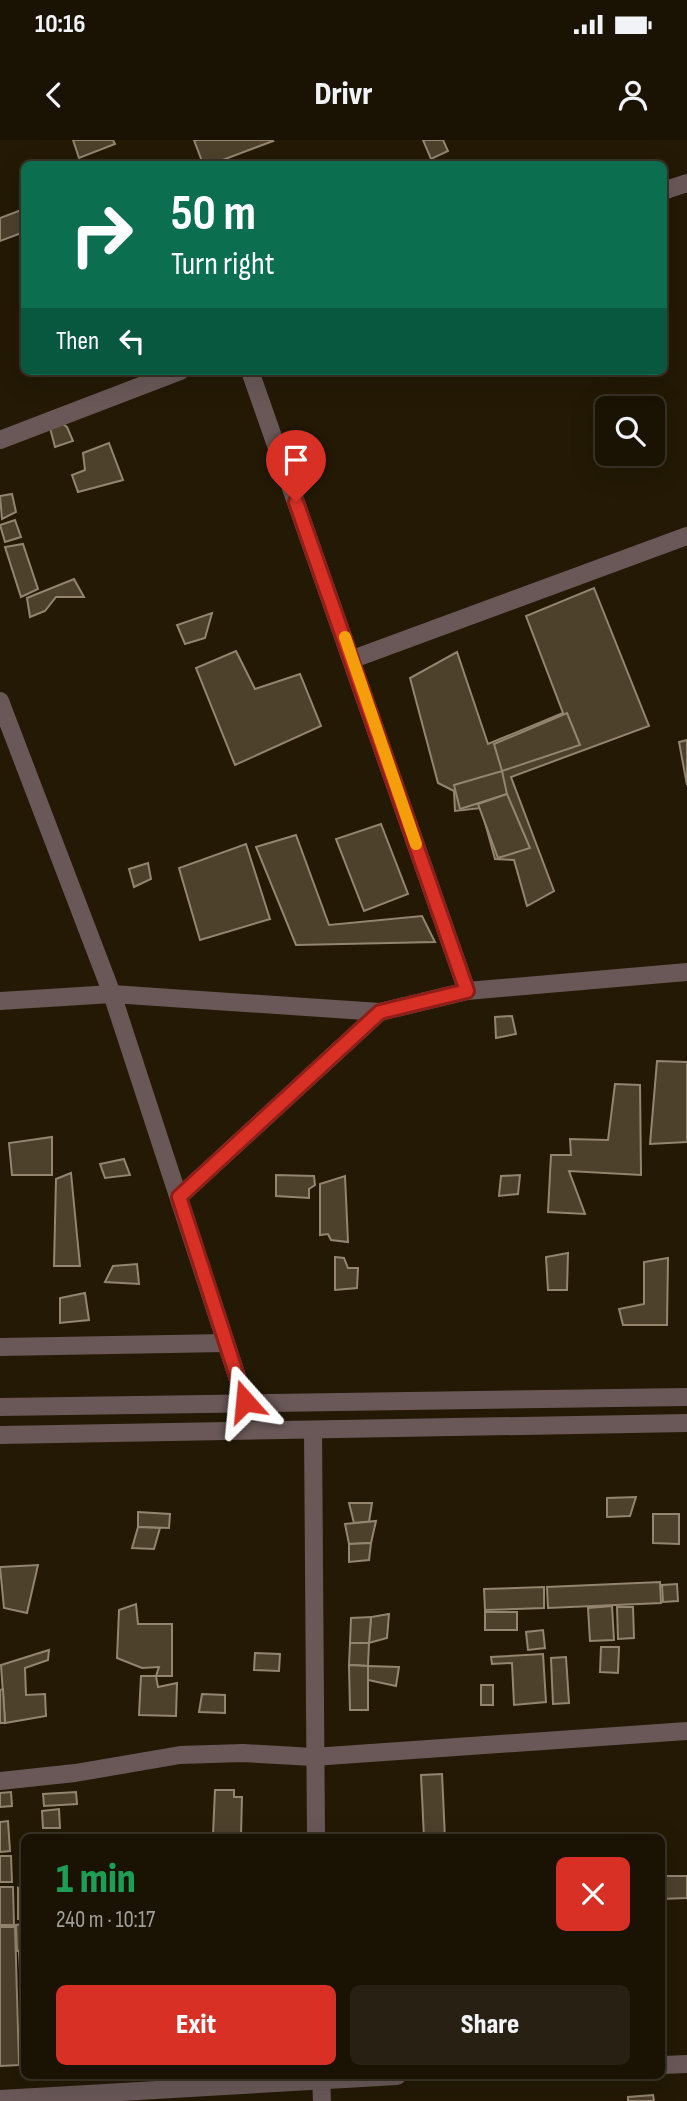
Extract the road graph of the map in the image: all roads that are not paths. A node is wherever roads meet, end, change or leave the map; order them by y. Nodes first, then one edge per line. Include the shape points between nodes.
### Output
1 (687, 183) edge
2 (667, 190) edge
3 (170, 375) edge
4 (251, 375) edge
5 (0, 440) edge
6 (687, 536) edge
7 (353, 659) junction
8 (0, 701) edge
9 (687, 972) edge
10 (467, 991) junction
11 (112, 994) junction
12 (0, 1001) edge
13 (380, 1012) junction
14 (179, 1197) junction
15 (226, 1343) junction
16 (0, 1346) edge
17 (687, 1396) edge
18 (245, 1401) junction
19 (0, 1407) edge
20 (687, 1423) edge
21 (313, 1430) junction
22 (0, 1435) edge
23 (687, 1731) edge
24 (313, 1757) junction
25 (0, 1781) edge
26 (316, 1834) edge
27 (687, 2064) edge
28 (665, 2065) edge
29 (293, 2079) edge
30 (322, 2079) edge
31 (0, 2099) edge
32 (322, 2101) edge

1 - 2 street
3 - 5 street
4 - 7 street
6 - 7 street
7 - 10 street
8 - 11 street
9 - 10 street
10 - 13 street
11 - 12 street
11 - 13 street
11 - 14 street
13 - 14 street
14 - 15 street
15 - 16 street
15 - 18 street
17 - 18 street
18 - 19 street
20 - 21 street
21 - 22 street
21 - 24 street
23 - 24 street
24 - 25 street via 180,1755
24 - 26 street
27 - 28 street
29 - 31 street
30 - 32 street

